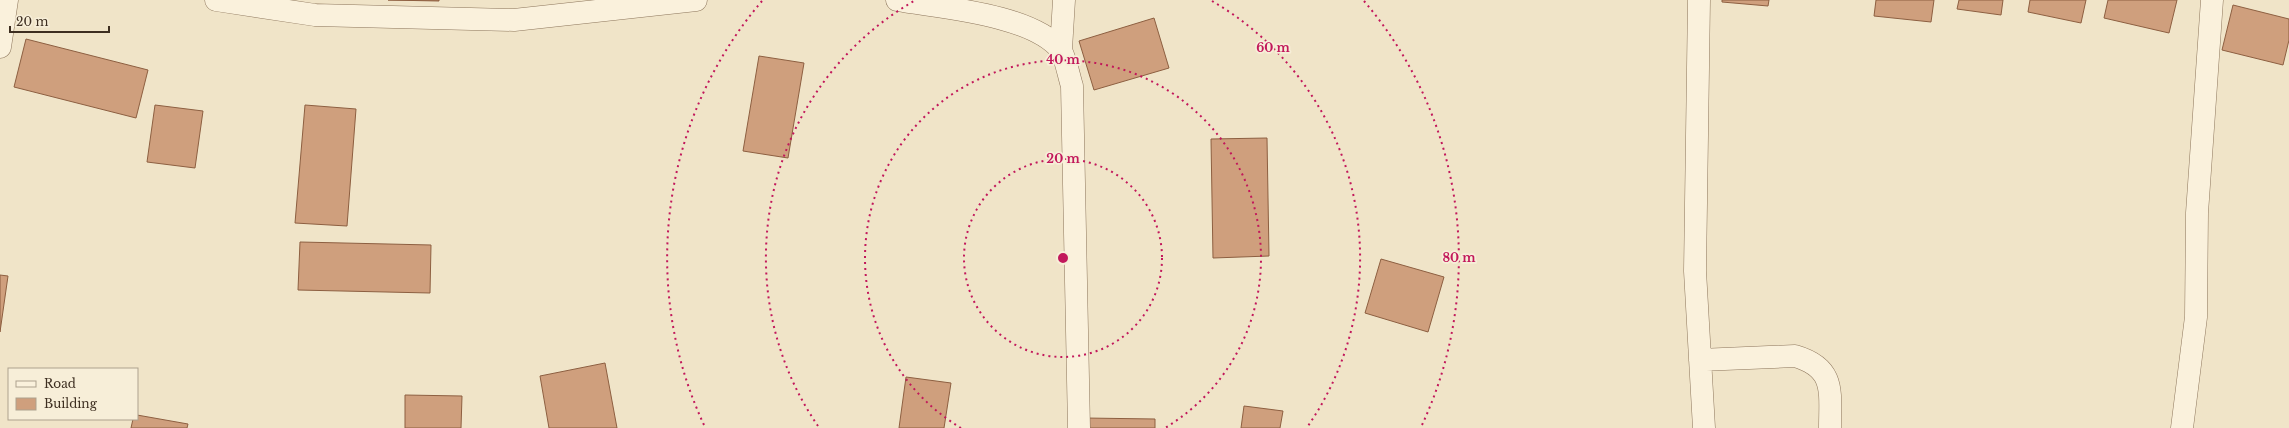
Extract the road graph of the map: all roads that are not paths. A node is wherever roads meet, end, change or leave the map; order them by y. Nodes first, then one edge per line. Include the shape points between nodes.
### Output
1 (7, 0) edge
2 (216, 0) edge
3 (696, 0) edge
4 (897, 0) edge
5 (1064, 0) edge
6 (1699, 0) edge
7 (2212, 0) edge
8 (0, 47) edge
9 (1060, 49) junction
10 (1700, 360) junction
11 (1079, 428) edge
12 (1704, 428) edge
13 (1830, 428) edge
14 (2182, 428) edge

1 - 8 street
2 - 3 street via 315,15 514,20
4 - 9 street via 1009,20 1040,33
5 - 9 street
6 - 10 street via 1695,271
7 - 14 street via 2196,213 2196,317
9 - 11 street via 1072,86
10 - 12 street
10 - 13 street via 1795,356 1810,360 1823,370 1830,385

